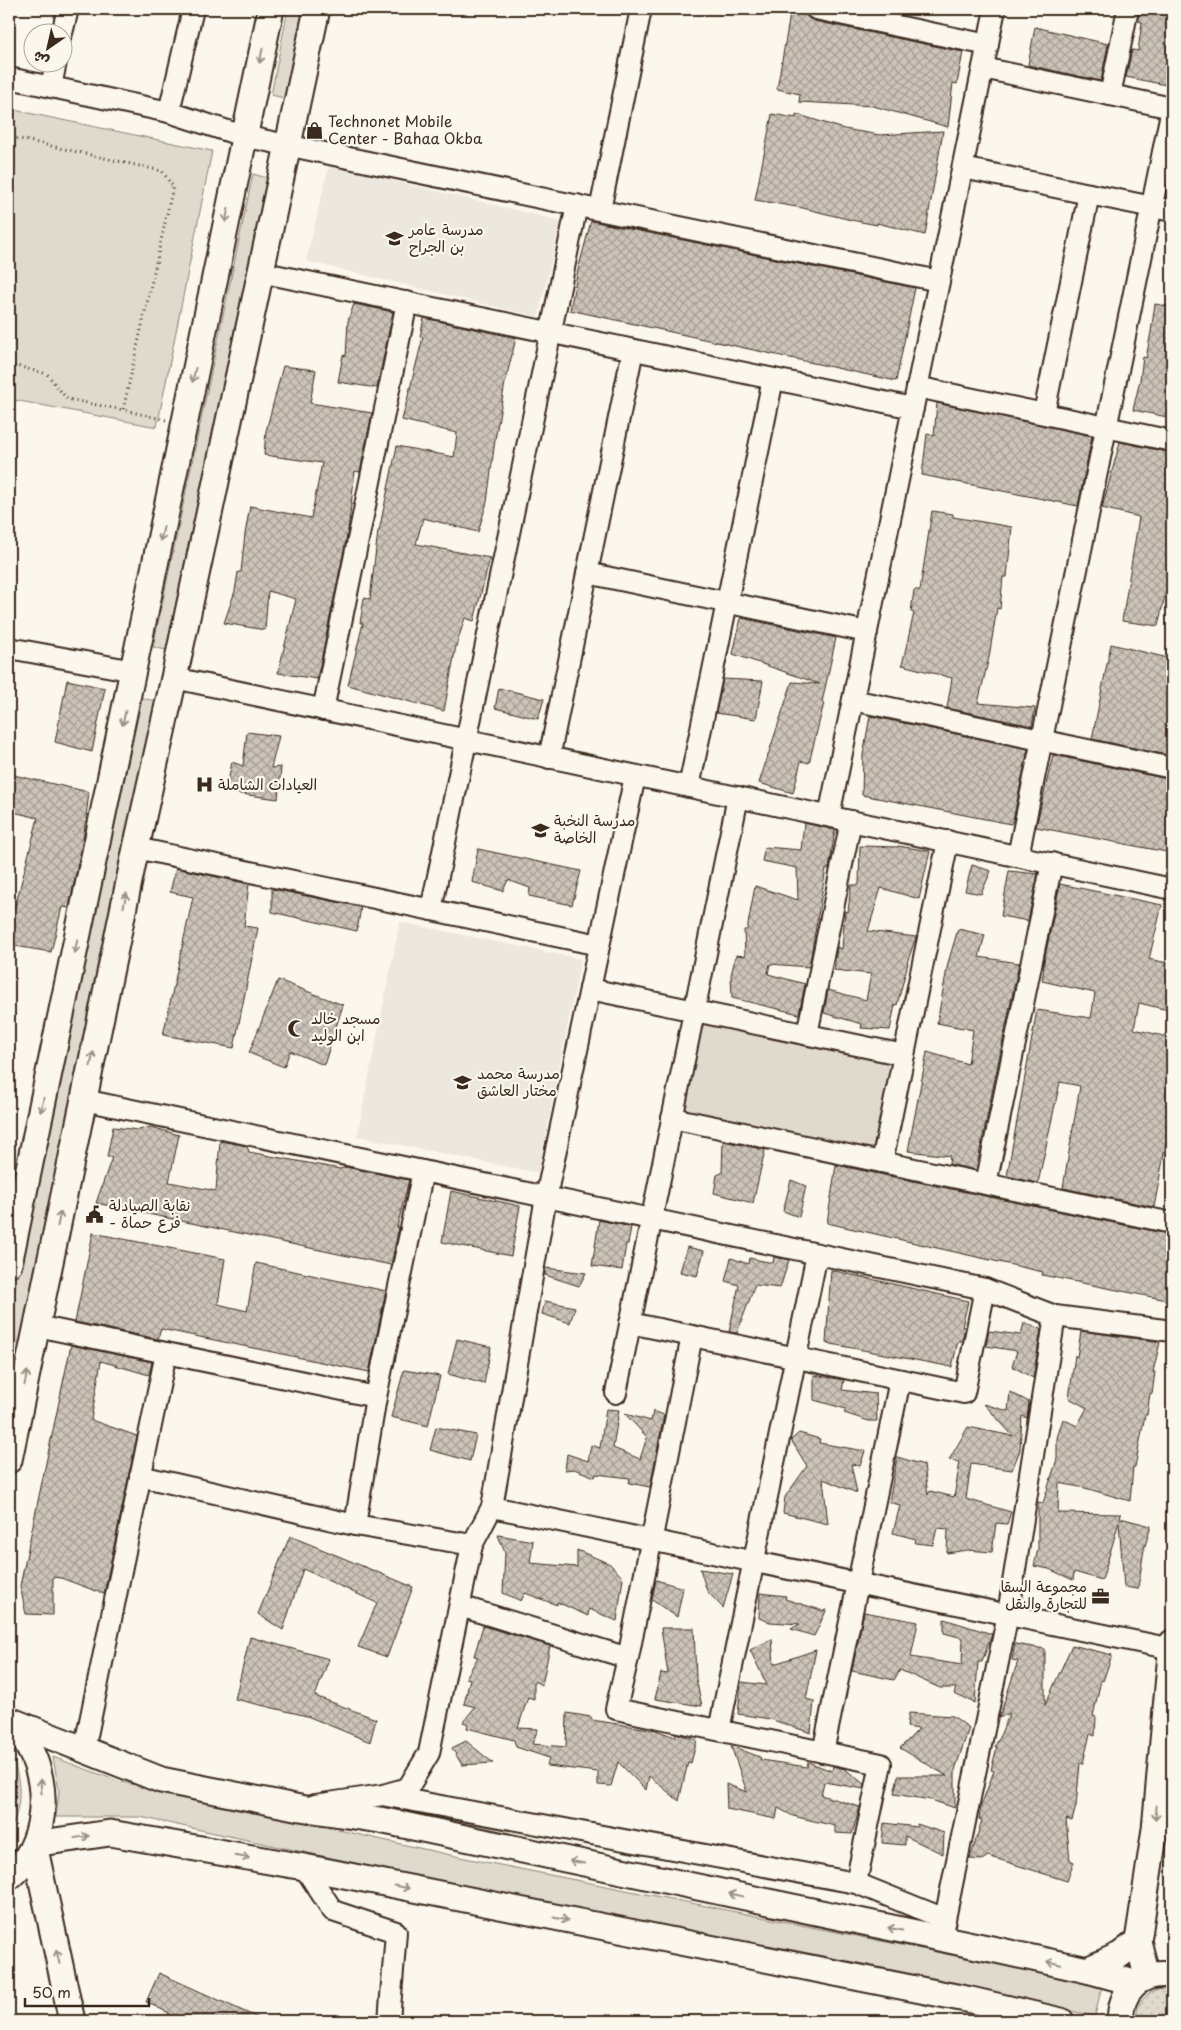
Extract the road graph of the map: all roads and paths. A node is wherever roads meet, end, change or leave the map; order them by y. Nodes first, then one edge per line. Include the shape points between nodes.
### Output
1 (68, 9) edge
2 (193, 9) edge
3 (271, 9) edge
4 (318, 9) edge
5 (641, 9) edge
6 (816, 9) edge
7 (995, 9) edge
8 (1128, 9) edge
9 (65, 22) edge
10 (988, 45) junction
11 (983, 68) junction
12 (54, 72) edge
13 (9, 78) edge
14 (51, 87) junction
15 (1110, 95) junction
16 (1172, 108) edge
17 (169, 112) junction
18 (243, 136) junction
19 (288, 145) junction
20 (9, 146) edge
21 (963, 168) junction
22 (1089, 194) junction
23 (577, 205) junction
24 (1152, 207) junction
25 (600, 210) junction
26 (1172, 212) edge
27 (260, 272) junction
28 (939, 281) junction
29 (407, 302) junction
30 (550, 332) junction
31 (633, 350) junction
32 (9, 364) edge
33 (773, 379) junction
34 (917, 387) junction
35 (913, 408) junction
36 (123, 410) junction
37 (1044, 414) junction
38 (184, 424) junction
39 (1107, 426) junction
40 (1172, 440) edge
41 (586, 574) junction
42 (727, 603) junction
43 (867, 632) junction
44 (9, 648) edge
45 (134, 671) junction
46 (174, 678) junction
47 (853, 700) junction
48 (323, 710) junction
49 (466, 740) junction
50 (1042, 740) junction
51 (549, 758) junction
52 (1172, 768) edge
53 (635, 776) junction
54 (689, 787) junction
55 (738, 797) junction
56 (829, 816) junction
57 (851, 821) junction
58 (948, 841) junction
59 (136, 848) junction
60 (1018, 856) junction
61 (1052, 863) junction
62 (1172, 889) edge
63 (431, 910) junction
64 (599, 945) junction
65 (590, 989) junction
66 (695, 1011) junction
67 (807, 1034) junction
68 (904, 1055) junction
69 (84, 1100) junction
70 (672, 1118) junction
71 (882, 1162) junction
72 (422, 1171) junction
73 (986, 1184) junction
74 (546, 1197) junction
75 (652, 1219) junction
76 (1172, 1223) edge
77 (817, 1254) junction
78 (9, 1264) edge
79 (985, 1289) junction
80 (1055, 1316) junction
81 (630, 1323) junction
82 (37, 1326) junction
83 (1172, 1331) edge
84 (692, 1336) junction
85 (166, 1353) junction
86 (795, 1358) junction
87 (900, 1380) junction
88 (616, 1393) dead end
89 (376, 1397) junction
90 (9, 1460) edge
91 (140, 1476) junction
92 (492, 1507) junction
93 (356, 1525) junction
94 (650, 1539) junction
95 (472, 1545) junction
96 (754, 1561) junction
97 (858, 1583) junction
98 (460, 1606) junction
99 (1008, 1614) junction
100 (1172, 1643) edge
101 (1172, 1649) edge
102 (628, 1658) junction
103 (9, 1721) edge
104 (718, 1730) junction
105 (84, 1750) junction
106 (823, 1752) junction
107 (383, 1795) junction
108 (300, 1808) junction
109 (34, 1844) junction
110 (304, 1868) junction
111 (9, 1877) edge
112 (856, 1884) junction
113 (943, 1929) junction
114 (1138, 1941) junction
115 (1087, 1970) junction
116 (1172, 1974) edge
117 (1141, 1980) junction
118 (72, 2021) edge
119 (389, 2021) edge
120 (1061, 2021) edge
121 (1120, 2021) edge

1 - 9 street
2 - 17 street
3 -> 18 main road
4 - 19 main road
5 - 25 street
6 - 10 street
7 - 10 street
8 - 15 street
10 - 11 street
11 - 15 street
11 - 21 street
12 - 14 street
13 - 14 street
14 - 17 street
15 - 16 street
16 - 24 street
17 - 18 street
18 - 19 street
18 -> 38 main road
19 - 23 street
19 - 27 main road
20 - 36 path via 11,137 162,171 173,187
21 - 22 street
21 - 28 street
22 - 24 street
22 - 37 street
23 - 25 street
23 - 30 street
24 - 26 street
24 - 39 street
25 - 28 street
27 - 29 street
27 - 46 main road
28 - 34 street
29 - 30 street
29 - 48 street
30 - 31 street
30 - 49 street
31 - 33 street
31 - 41 street
32 - 36 path via 48,374 67,399
33 - 35 street
33 - 42 street
34 - 35 street
34 - 37 street
35 - 43 street
36 - 38 path
37 - 39 street
38 -> 45 main road
39 - 40 street
39 - 50 street
41 - 42 street
41 - 51 street
42 - 43 street
42 - 54 street
43 - 47 street
44 - 45 street
45 - 46 main road via 142,658 158,655 171,663
45 -> 78 main road
46 - 48 street
46 - 59 main road
47 - 50 street
47 - 56 street
48 - 49 street
49 - 51 street
49 - 63 street
50 - 52 street
50 - 60 street
51 - 53 street
53 - 54 street
53 - 64 street
54 - 55 street
55 - 56 street
55 - 66 street
56 - 57 street
57 - 58 street
57 - 67 street
58 - 60 street
58 - 68 street
59 - 63 street
69 -> 59 main road
60 - 61 street
61 - 62 street
61 - 73 street
63 - 64 street
64 - 65 street
65 - 66 street
65 - 74 street
66 - 67 street
66 - 70 street
67 - 68 street
68 - 71 street
69 - 72 street
82 -> 69 main road
70 - 71 street
70 - 75 street
71 - 73 street
72 - 74 street
72 - 89 street
73 - 76 street
74 - 75 street
74 - 92 street
75 - 77 street
75 - 81 street
77 - 79 street
77 - 86 street
79 - 80 street
79 - 87 street via 964,1393
80 - 83 street
80 - 99 street
81 - 84 street
81 - 88 street
82 - 85 street
90 -> 82 main road
84 - 86 street
84 - 94 street
85 - 89 street
85 - 91 street
86 - 87 street
86 - 96 street
87 - 97 street
89 - 93 street
91 - 93 street
91 - 105 street
92 - 94 street
92 - 95 street
93 - 95 street
94 - 96 street
94 - 102 street
95 - 98 street
96 - 97 street
96 - 104 street
97 - 99 street
97 - 106 street
98 - 102 street
98 - 107 street via 428,1753 408,1788
99 - 101 street
99 - 113 street
100 - 101 main road
101 -> 114 main road via 1155,1829
102 - 104 street via 616,1708
103 - 105 main road
109 -> 103 main road via 43,1811 41,1777 28,1745
104 - 106 street
105 - 108 main road via 161,1780
106 - 112 street via 881,1764
107 - 108 street
107 - 112 street
113 -> 108 main road via 380,1820
109 -> 110 main road via 110,1833
109 - 111 main road
118 -> 109 main road
110 - 119 street via 333,1911 396,1932
110 -> 120 main road via 971,2000
112 - 113 street
115 -> 113 main road
114 - 115 main road via 1120,1955
114 - 117 main road
115 - 117 main road
116 - 117 main road
117 - 121 main road via 1126,1994 1120,2008

